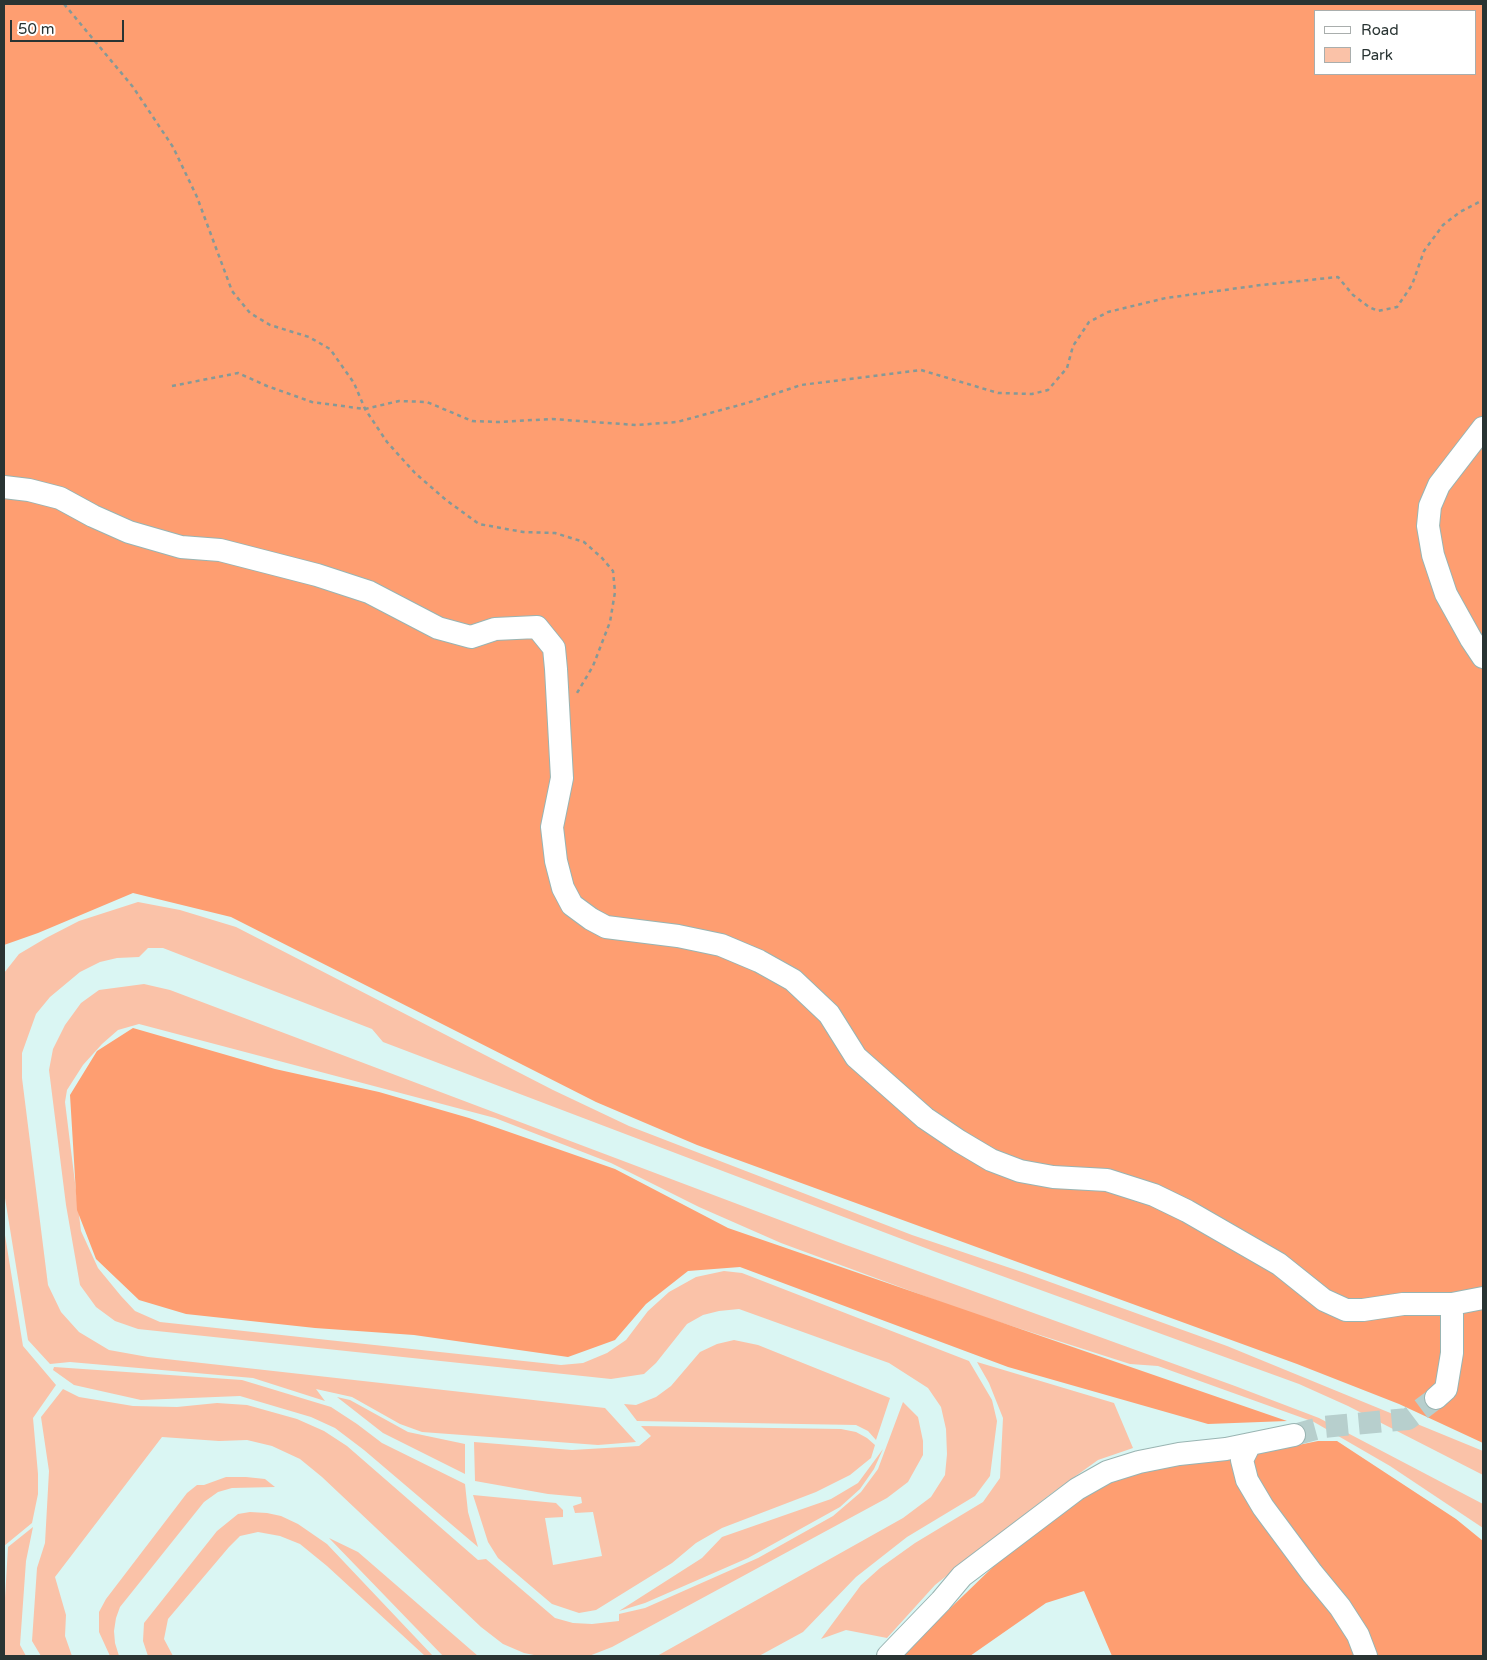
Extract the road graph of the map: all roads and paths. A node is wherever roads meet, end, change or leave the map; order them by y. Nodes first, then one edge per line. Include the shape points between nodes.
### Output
1 (64, 4) edge
2 (1483, 200) edge
3 (172, 386) dead end
4 (365, 410) junction
5 (1483, 428) edge
6 (4, 487) edge
7 (1483, 657) edge
8 (573, 700) dead end
9 (1483, 1298) edge
10 (1452, 1304) junction
11 (1436, 1398) tunnel mouth
12 (1294, 1434) tunnel mouth
13 (1250, 1444) junction
14 (888, 1656) edge
15 (1366, 1656) edge

1 - 4 path via 133,87 173,147 197,197 232,291 250,313 270,325 309,337 330,349 354,384
2 - 4 path via 1443,225 1424,251 1412,285 1397,307 1378,311 1368,307 1338,277 1166,298 1108,312 1089,322 1072,346 1067,368 1048,390 1032,394 998,393 920,370 801,385 677,422 653,424 552,419 472,421 427,402 398,401
3 - 4 path via 238,373 312,402
4 - 8 path via 414,473 479,524 523,532 555,533 584,542 613,571 615,592 610,622 593,666
5 - 7 street via 1439,485 1430,506 1428,526 1433,555 1446,594
6 - 10 street via 60,498 130,532 181,547 220,550 326,577 369,592 438,628 455,633 471,637 495,629 537,626 554,648 556,669 562,778 552,827 556,861 563,888 572,905 584,915 606,927 721,945 759,960 793,980 829,1014 856,1057 925,1118 991,1160 1053,1177 1107,1180 1154,1195 1279,1264 1324,1300 1346,1310 1403,1304
9 - 10 street
10 - 11 street via 1452,1353 1446,1389
12 - 13 street
13 - 14 street via 1139,1462 1107,1472 1077,1489 962,1576
13 - 15 street via 1242,1460 1246,1480 1340,1607 1358,1635

